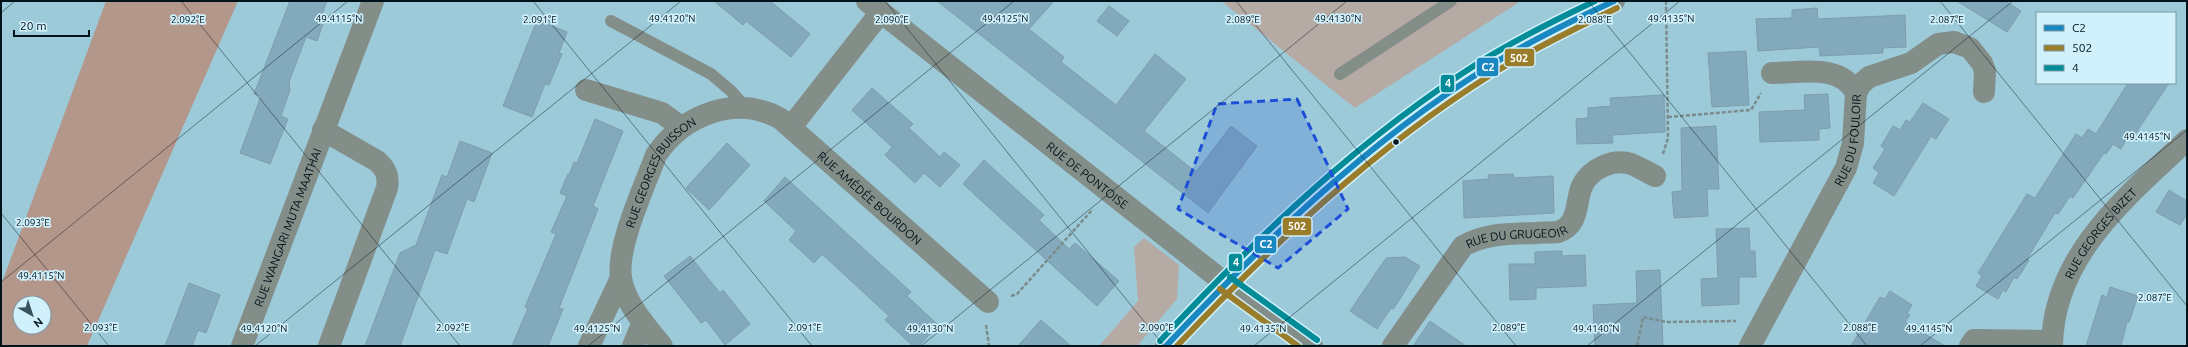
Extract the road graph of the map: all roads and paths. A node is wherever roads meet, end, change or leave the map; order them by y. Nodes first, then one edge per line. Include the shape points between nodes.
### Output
1 (373, 1) edge
2 (1451, 1) edge
3 (1614, 1) edge
4 (1666, 1) edge
5 (874, 7) edge
6 (611, 21) dead end
7 (1772, 73) joint
8 (1340, 74) dead end
9 (586, 90) dead end
10 (1984, 92) dead end
11 (1856, 93) junction
12 (745, 107) junction
13 (1668, 117) junction
14 (791, 126) junction
15 (681, 127) junction
16 (323, 130) junction
17 (2187, 140) edge
18 (1655, 176) joint
19 (1108, 192) junction
20 (621, 278) junction
21 (1225, 283) junction
22 (988, 302) joint
23 (1764, 320) junction
24 (643, 322) junction
25 (2052, 344) edge
26 (242, 346) edge
27 (329, 346) edge
28 (589, 346) edge
29 (633, 346) edge
30 (662, 346) edge
31 (1166, 346) edge
32 (1312, 346) edge
33 (1393, 346) edge
34 (1637, 346) edge
35 (1750, 346) edge
36 (1970, 346) edge

1 - 16 street, RUE WANGARI MUTA MAATHAI via 333,110
2 - 8 lane
3 - 21 street via 1493,63 1421,113 1322,191
4 - 13 path
5 - 14 street
5 - 19 street, RUE DE PONTOISE
6 - 12 lane via 711,74
7 - 11 street via 1830,72 1846,79
7 - 13 path via 1751,110
9 - 15 street via 662,113
10 - 11 street, RUE DU FOULOIR via 1985,71 1977,55 1962,43 1946,42 1932,47 1911,63 1869,78 1861,84
11 - 23 street, RUE DU FOULOIR via 1853,143 1846,168
12 - 14 street, RUE AMÉDÉE BOURDON via 770,113
12 - 15 street, RUE GEORGES BUISSON via 702,115
13 - 18 path via 1668,138
14 - 22 street, RUE AMÉDÉE BOURDON
15 - 20 street, RUE GEORGES BUISSON via 656,155 626,239
16 - 26 street, RUE WANGARI MUTA MAATHAI
16 - 27 street via 377,161 384,167 388,179
17 - 25 street, RUE GEORGES BIZET via 2131,194 2081,251 2064,282 2054,316
18 - 33 street, RUE DU GRUGEOIR via 1630,163 1603,166 1586,180 1576,213 1571,222 1558,232 1488,235 1463,246
19 - 21 street, RUE DE PONTOISE
19 - 22 path via 1017,294
20 - 24 street, RUE GEORGES BUISSON via 629,299
20 - 28 street, RUE GEORGES BUISSON
21 - 31 street
21 - 32 street, RUE DE PONTOISE
23 - 34 path via 1666,322 1643,317
23 - 35 street, RUE DU FOULOIR
24 - 29 street
24 - 30 street, RUE GEORGES BUISSON
25 - 36 street via 1974,340

